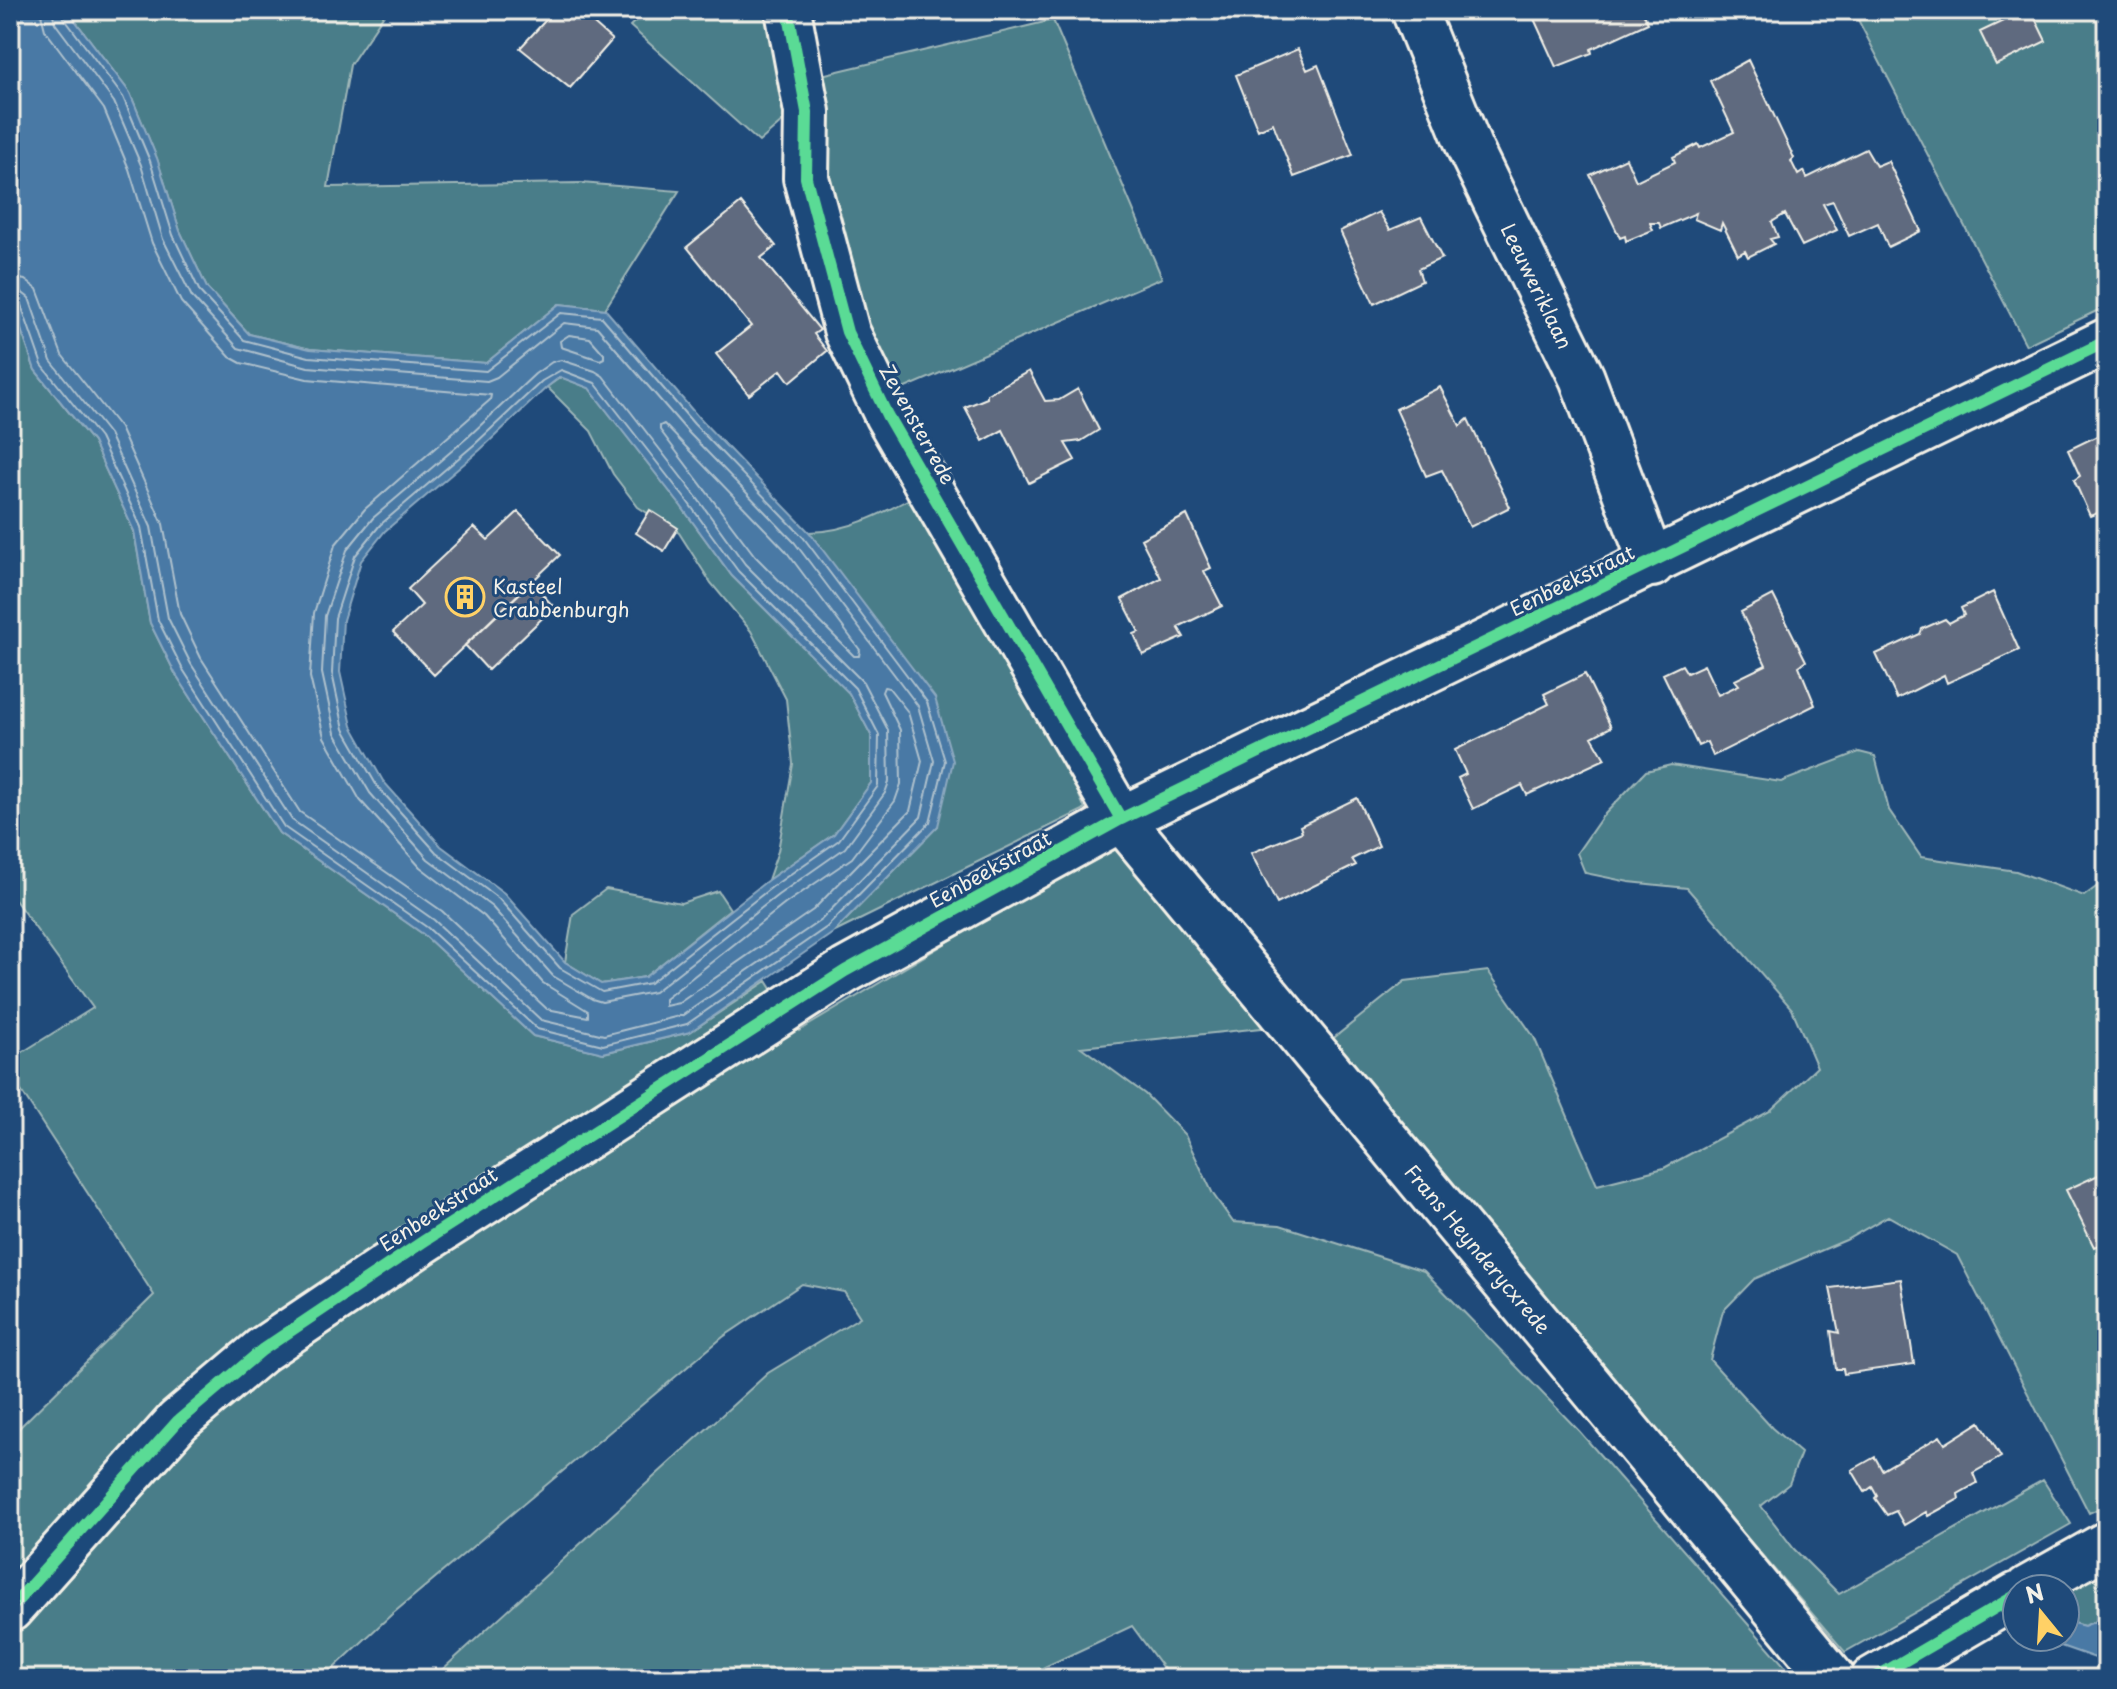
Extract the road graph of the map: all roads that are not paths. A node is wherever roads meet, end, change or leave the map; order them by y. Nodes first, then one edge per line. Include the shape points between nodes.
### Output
1 (788, 10) edge
2 (1414, 10) edge
3 (2107, 341) edge
4 (1652, 564) junction
5 (1121, 819) junction
6 (2107, 1544) edge
7 (2055, 1573) edge
8 (2001, 1604) edge
9 (10, 1609) edge
10 (1833, 1679) edge
11 (1873, 1679) edge

1 - 5 street, Zevensterrede via 807,112 806,178 847,332 887,415
2 - 4 street, Leeuweriklaan via 1470,149 1582,378
3 - 4 street, Eenbeekstraat
4 - 5 street, Eenbeekstraat
5 - 9 street, Eenbeekstraat via 845,971 262,1350 178,1421
5 - 10 street, Frans Heynderycxrede
6 - 7 street
8 - 11 street

